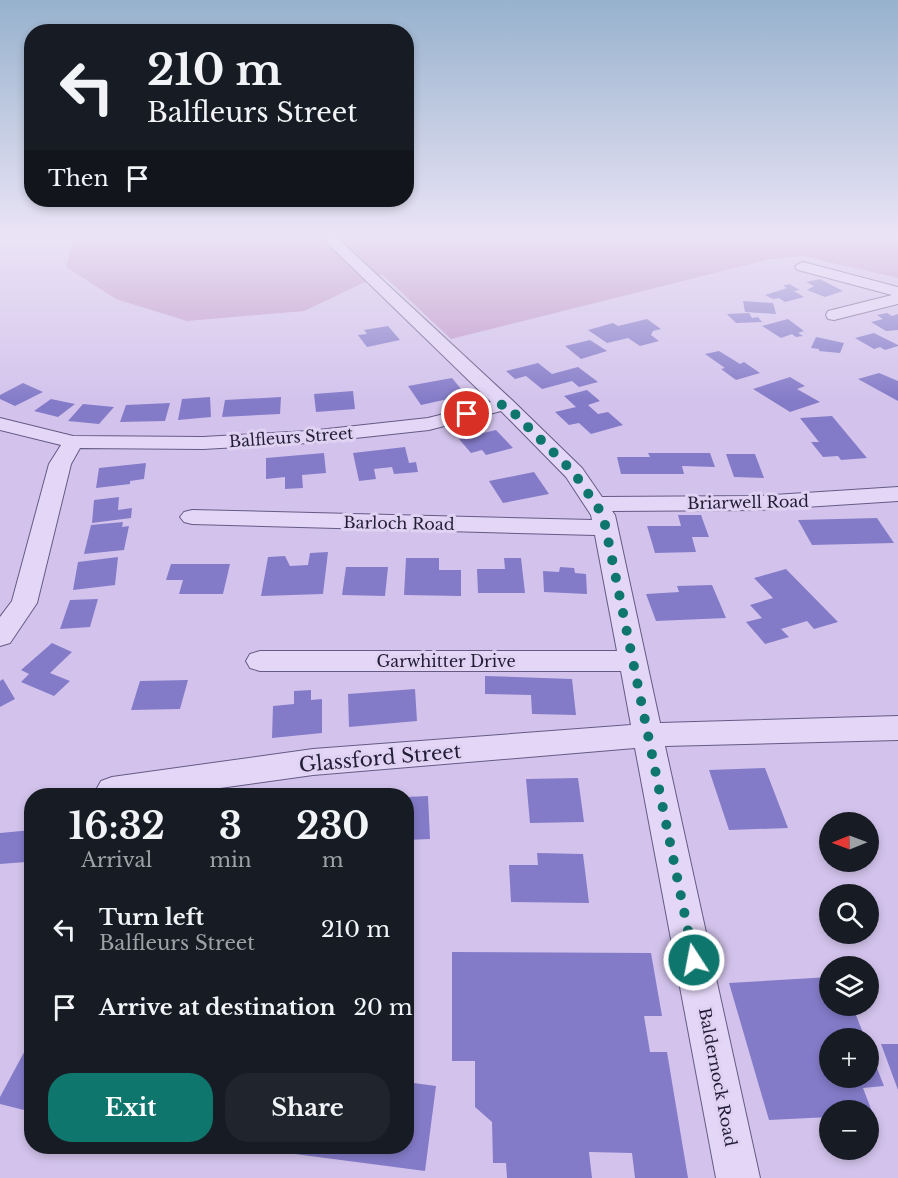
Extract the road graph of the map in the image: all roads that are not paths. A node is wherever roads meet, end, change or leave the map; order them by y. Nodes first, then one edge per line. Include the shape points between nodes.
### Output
1 (385, 291) edge
2 (898, 299) edge
3 (834, 315) dead end
4 (505, 404) junction
5 (0, 424) edge
6 (73, 442) junction
7 (898, 494) edge
8 (597, 504) junction
9 (192, 517) dead end
10 (605, 528) junction
11 (0, 636) edge
12 (260, 660) dead end
13 (632, 661) junction
14 (898, 728) edge
15 (649, 735) junction
16 (126, 788) edge
17 (738, 1178) edge

1 - 4 street, Baldernock Road
2 - 3 street
4 - 6 street, Balfleurs Street via 429,424 309,437 203,443
4 - 8 street, Baldernock Road via 574,473
5 - 6 street, Balfleurs Street
6 - 11 street via 60,464 24,603
7 - 8 street, Briarwell Road via 758,503
8 - 10 street, Baldernock Road
9 - 10 street, Barloch Road
10 - 13 street, Baldernock Road
12 - 13 street, Garwhitter Drive
13 - 15 street, Baldernock Road
14 - 15 street, Glassford Street
15 - 16 street, Glassford Street via 313,762
15 - 17 street, Baldernock Road

